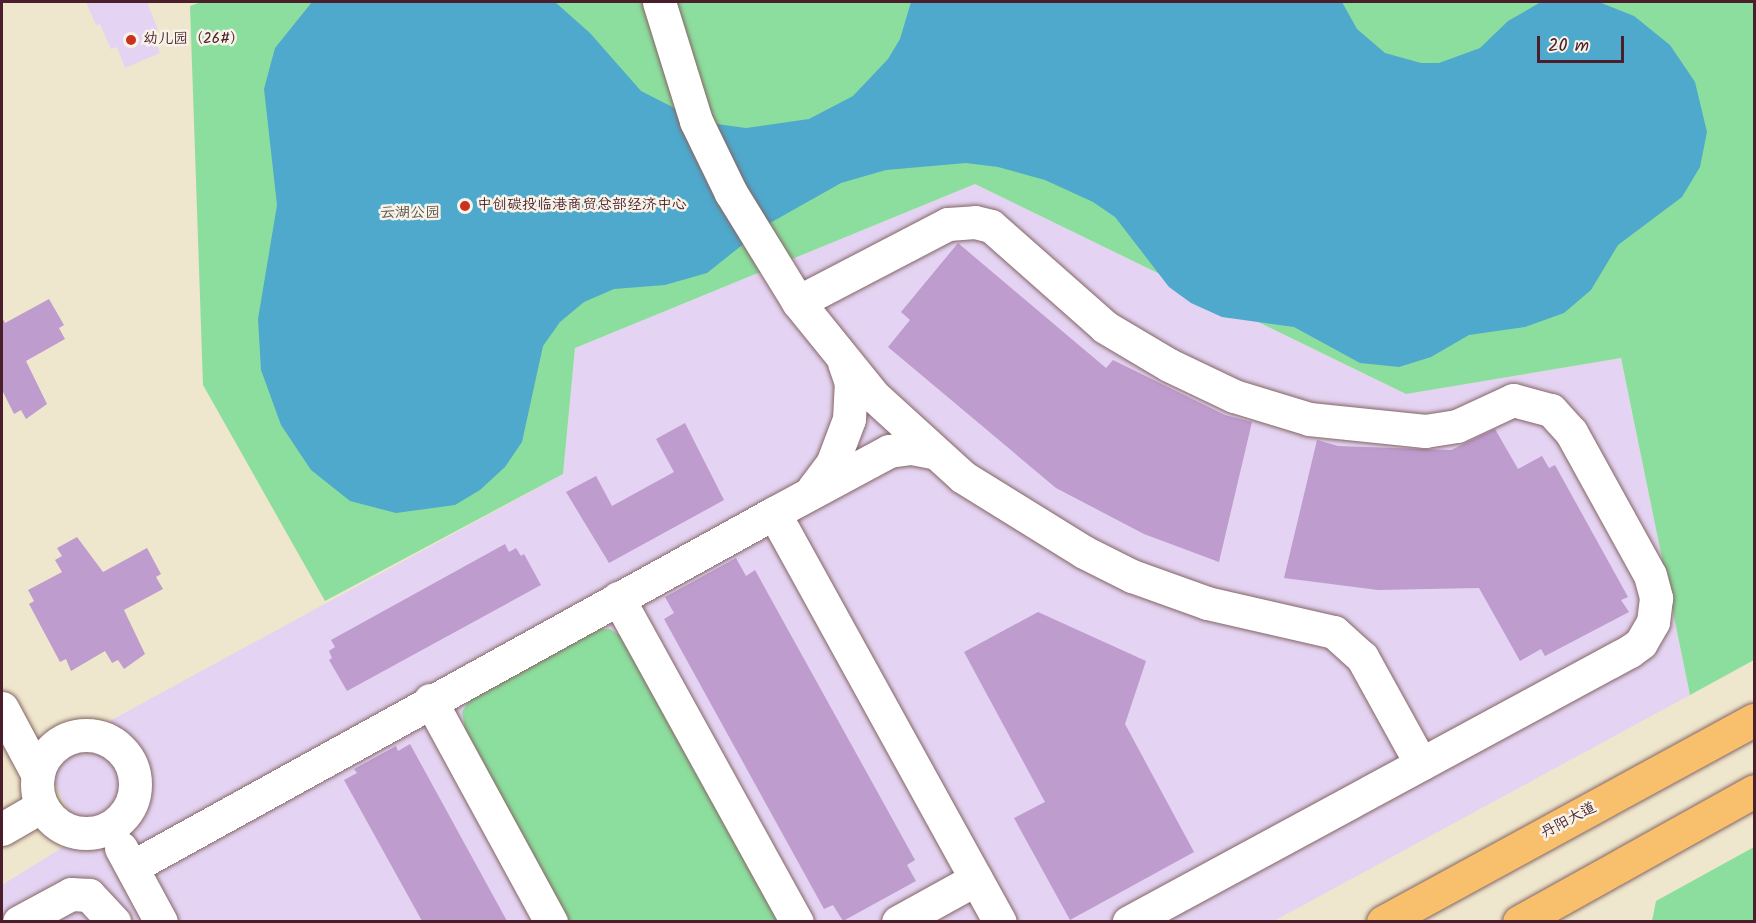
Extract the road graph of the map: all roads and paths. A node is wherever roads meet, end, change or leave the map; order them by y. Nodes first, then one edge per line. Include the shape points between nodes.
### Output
1 (659, 2) edge
2 (798, 302) junction
3 (842, 358) junction
4 (932, 452) junction
5 (810, 492) junction
6 (774, 513) junction
7 (618, 598) junction
8 (430, 700) junction
9 (2, 708) edge
10 (1755, 720) edge
11 (1421, 764) junction
12 (40, 791) junction
13 (1755, 791) edge
14 (111, 827) junction
15 (2, 829) edge
16 (132, 867) junction
17 (976, 879) junction
18 (1422, 912) edge
19 (1556, 913) edge
20 (19, 921) edge
21 (114, 921) edge
22 (161, 921) edge
23 (551, 921) edge
24 (797, 921) edge
25 (898, 921) edge
26 (1000, 921) edge
27 (1129, 921) edge
28 (1383, 921) edge
29 (1519, 921) edge

1 - 2 lane via 696,122 731,193
2 - 3 lane
2 - 11 lane via 948,224 975,222 1003,234 1046,279 1105,327 1169,365 1234,396 1309,419 1425,431 1457,426 1513,399 1551,410 1571,432 1650,576 1656,598 1653,622 1641,643 1630,651
3 - 4 lane via 874,396
3 - 5 lane via 853,402 832,464
4 - 5 lane via 911,448 890,451
4 - 11 lane via 1040,528 1132,576 1249,615 1334,632 1362,657
5 - 6 lane
6 - 7 lane
6 - 17 lane
7 - 8 lane
7 - 24 lane
8 - 16 lane
8 - 23 lane
9 - 12 lane
10 - 18 main road, 丹阳大道
11 - 27 lane
12 - 14 lane via 65,829 96,833
12 - 14 lane via 50,750 77,735 108,739 130,760 136,790 123,818
12 - 15 lane
13 - 19 main road
14 - 16 lane
16 - 22 lane
17 - 25 lane
17 - 26 lane
18 - 28 main road, 丹阳大道
19 - 29 main road
20 - 21 lane via 71,894 89,895

